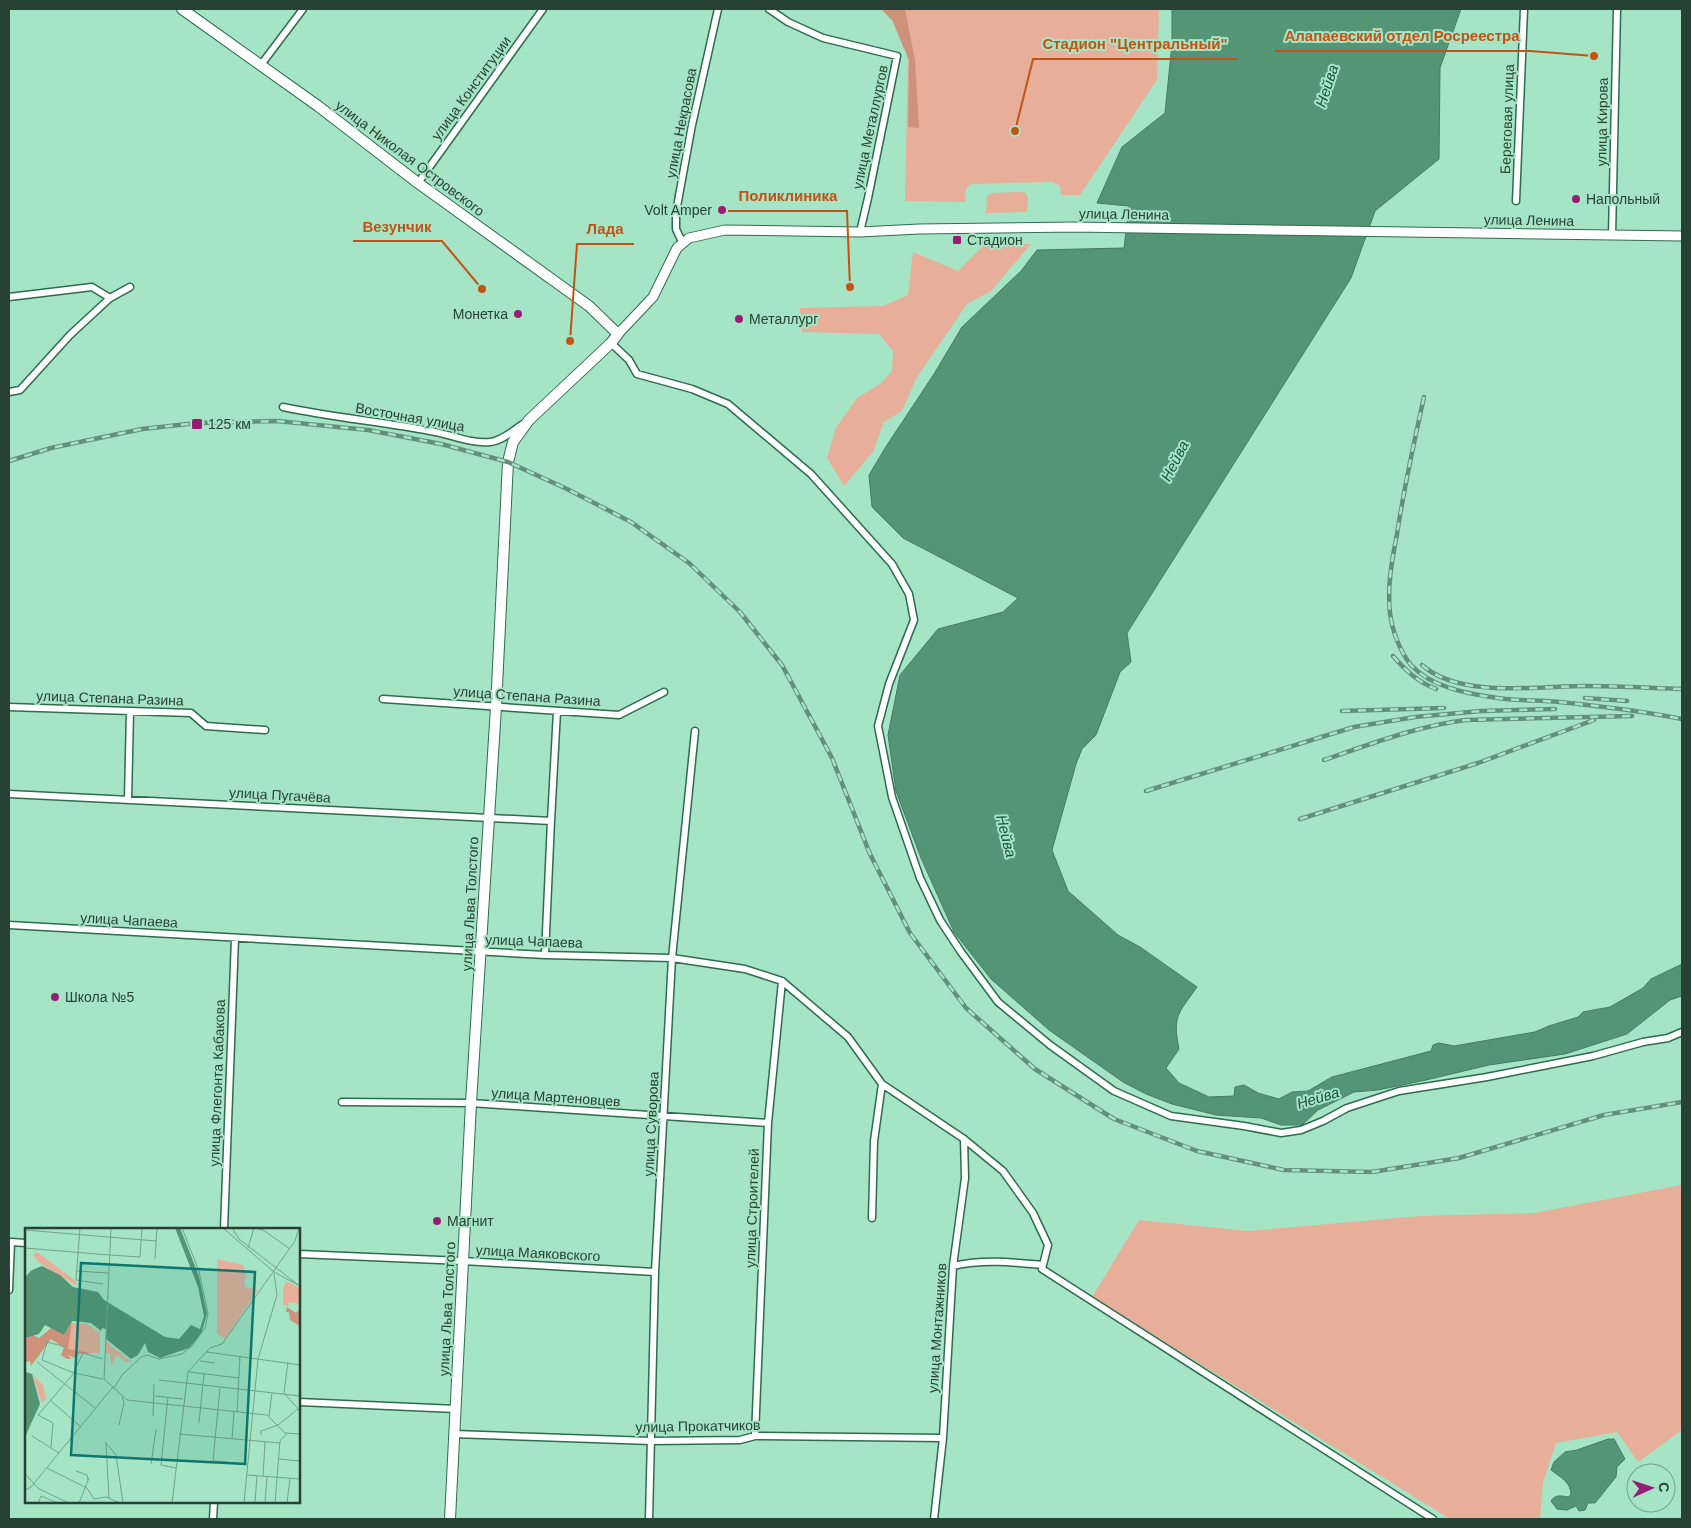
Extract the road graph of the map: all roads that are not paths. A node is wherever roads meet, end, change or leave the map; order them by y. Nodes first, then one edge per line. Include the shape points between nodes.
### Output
1 (182, 9) edge
2 (303, 9) edge
3 (544, 9) edge
4 (718, 9) edge
5 (768, 9) edge
6 (1524, 9) edge
7 (1617, 9) edge
8 (260, 66) junction
9 (418, 183) junction
10 (1516, 201) dead end
11 (860, 232) junction
12 (1612, 235) junction
13 (1682, 236) edge
14 (682, 242) junction
15 (130, 287) dead end
16 (9, 298) edge
17 (110, 298) junction
18 (618, 334) junction
19 (611, 344) junction
20 (9, 392) edge
21 (283, 407) dead end
22 (529, 420) junction
23 (664, 692) dead end
24 (383, 699) dead end
25 (9, 707) edge
26 (496, 707) junction
27 (130, 711) junction
28 (557, 711) junction
29 (265, 730) dead end
30 (695, 730) dead end
31 (9, 794) edge
32 (128, 800) junction
33 (489, 818) junction
34 (550, 821) junction
35 (9, 925) edge
36 (235, 938) junction
37 (481, 951) junction
38 (545, 955) junction
39 (672, 958) junction
40 (782, 981) junction
41 (1682, 1032) edge
42 (882, 1084) junction
43 (342, 1102) dead end
44 (471, 1103) junction
45 (664, 1117) junction
46 (768, 1123) junction
47 (964, 1139) junction
48 (872, 1218) dead end
49 (224, 1228) edge
50 (25, 1243) edge
51 (300, 1254) edge
52 (463, 1261) junction
53 (1043, 1264) junction
54 (953, 1266) junction
55 (655, 1272) junction
56 (9, 1290) edge
57 (300, 1402) edge
58 (456, 1408) junction
59 (454, 1434) junction
60 (755, 1436) junction
61 (943, 1438) junction
62 (651, 1441) junction
63 (214, 1503) edge
64 (214, 1519) edge
65 (450, 1519) edge
66 (649, 1519) edge
67 (934, 1519) edge
68 (1433, 1519) edge

1 - 8 main road, улица Николая Островского
2 - 8 street
3 - 9 street, улица Конституции
4 - 14 street, улица Некрасова via 676,212 676,229
5 - 11 street, улица Металлургов via 823,38 897,56
6 - 10 street, Береговая улица
7 - 12 street, улица Кирова
8 - 9 main road, улица Николая Островского
9 - 18 main road, улица Николая Островского via 589,306
11 - 12 main road, улица Ленина via 919,228 1074,227
11 - 14 main road, улица Ленина via 725,230
12 - 13 main road, улица Ленина
14 - 18 main road via 653,296
15 - 17 street
16 - 17 street via 92,287
17 - 20 street via 70,335 20,390
18 - 19 main road, улица Льва Толстого
19 - 22 main road, улица Льва Толстого
19 - 41 street via 629,360 637,374 692,389 728,404 811,474 892,564 909,594 914,620 889,684 878,726 892,797 920,878 940,920 998,1002 1114,1091 1171,1116 1281,1133 1301,1130 1347,1108 1399,1091 1593,1056
21 - 22 street, Восточная улица via 431,431 476,442 492,442
22 - 26 main road, улица Льва Толстого via 513,442 508,462
23 - 28 street, улица Степана Разина via 619,715
24 - 26 street, улица Степана Разина
25 - 27 street, улица Степана Разина
26 - 28 street, улица Степана Разина
26 - 33 main road, улица Льва Толстого
27 - 29 street, улица Степана Разина via 191,714 206,726
27 - 32 street
28 - 34 street
30 - 39 street, улица Суворова
31 - 32 street, улица Пугачёва
32 - 33 street, улица Пугачёва
33 - 34 street, улица Пугачёва
33 - 37 main road, улица Льва Толстого
34 - 38 street
35 - 36 street, улица Чапаева
36 - 37 street, улица Чапаева
36 - 49 street, улица Флегонта Кабакова
37 - 38 street, улица Чапаева
37 - 44 main road, улица Льва Толстого
38 - 39 street, улица Чапаева
39 - 40 street, улица Чапаева via 745,969
39 - 45 street, улица Суворова
40 - 42 street, улица Чапаева via 848,1037
40 - 46 street, улица Строителей
42 - 47 street, улица Чапаева
42 - 48 street via 874,1141
43 - 44 street, улица Мартеновцев
44 - 45 street, улица Мартеновцев
44 - 52 main road, улица Льва Толстого
45 - 46 street, улица Мартеновцев
45 - 55 street, улица Суворова
46 - 60 street, улица Строителей
47 - 53 street, улица Чапаева via 1002,1171 1032,1213 1048,1245
47 - 54 street, улица Монтажников via 965,1178
50 - 56 street via 11,1242
51 - 52 street, улица Маяковского
52 - 55 street, улица Маяковского
52 - 58 main road, улица Льва Толстого
53 - 54 street via 999,1260
53 - 68 street via 1042,1269
54 - 61 street, улица Монтажников
55 - 62 street, улица Суворова
57 - 58 street
58 - 59 main road, улица Льва Толстого
59 - 62 street, улица Прокатчиков
59 - 65 main road, улица Льва Толстого
60 - 61 street, улица Прокатчиков
60 - 62 street, улица Прокатчиков via 740,1440
61 - 67 street, улица Монтажников
62 - 66 street, улица Суворова
63 - 64 street

